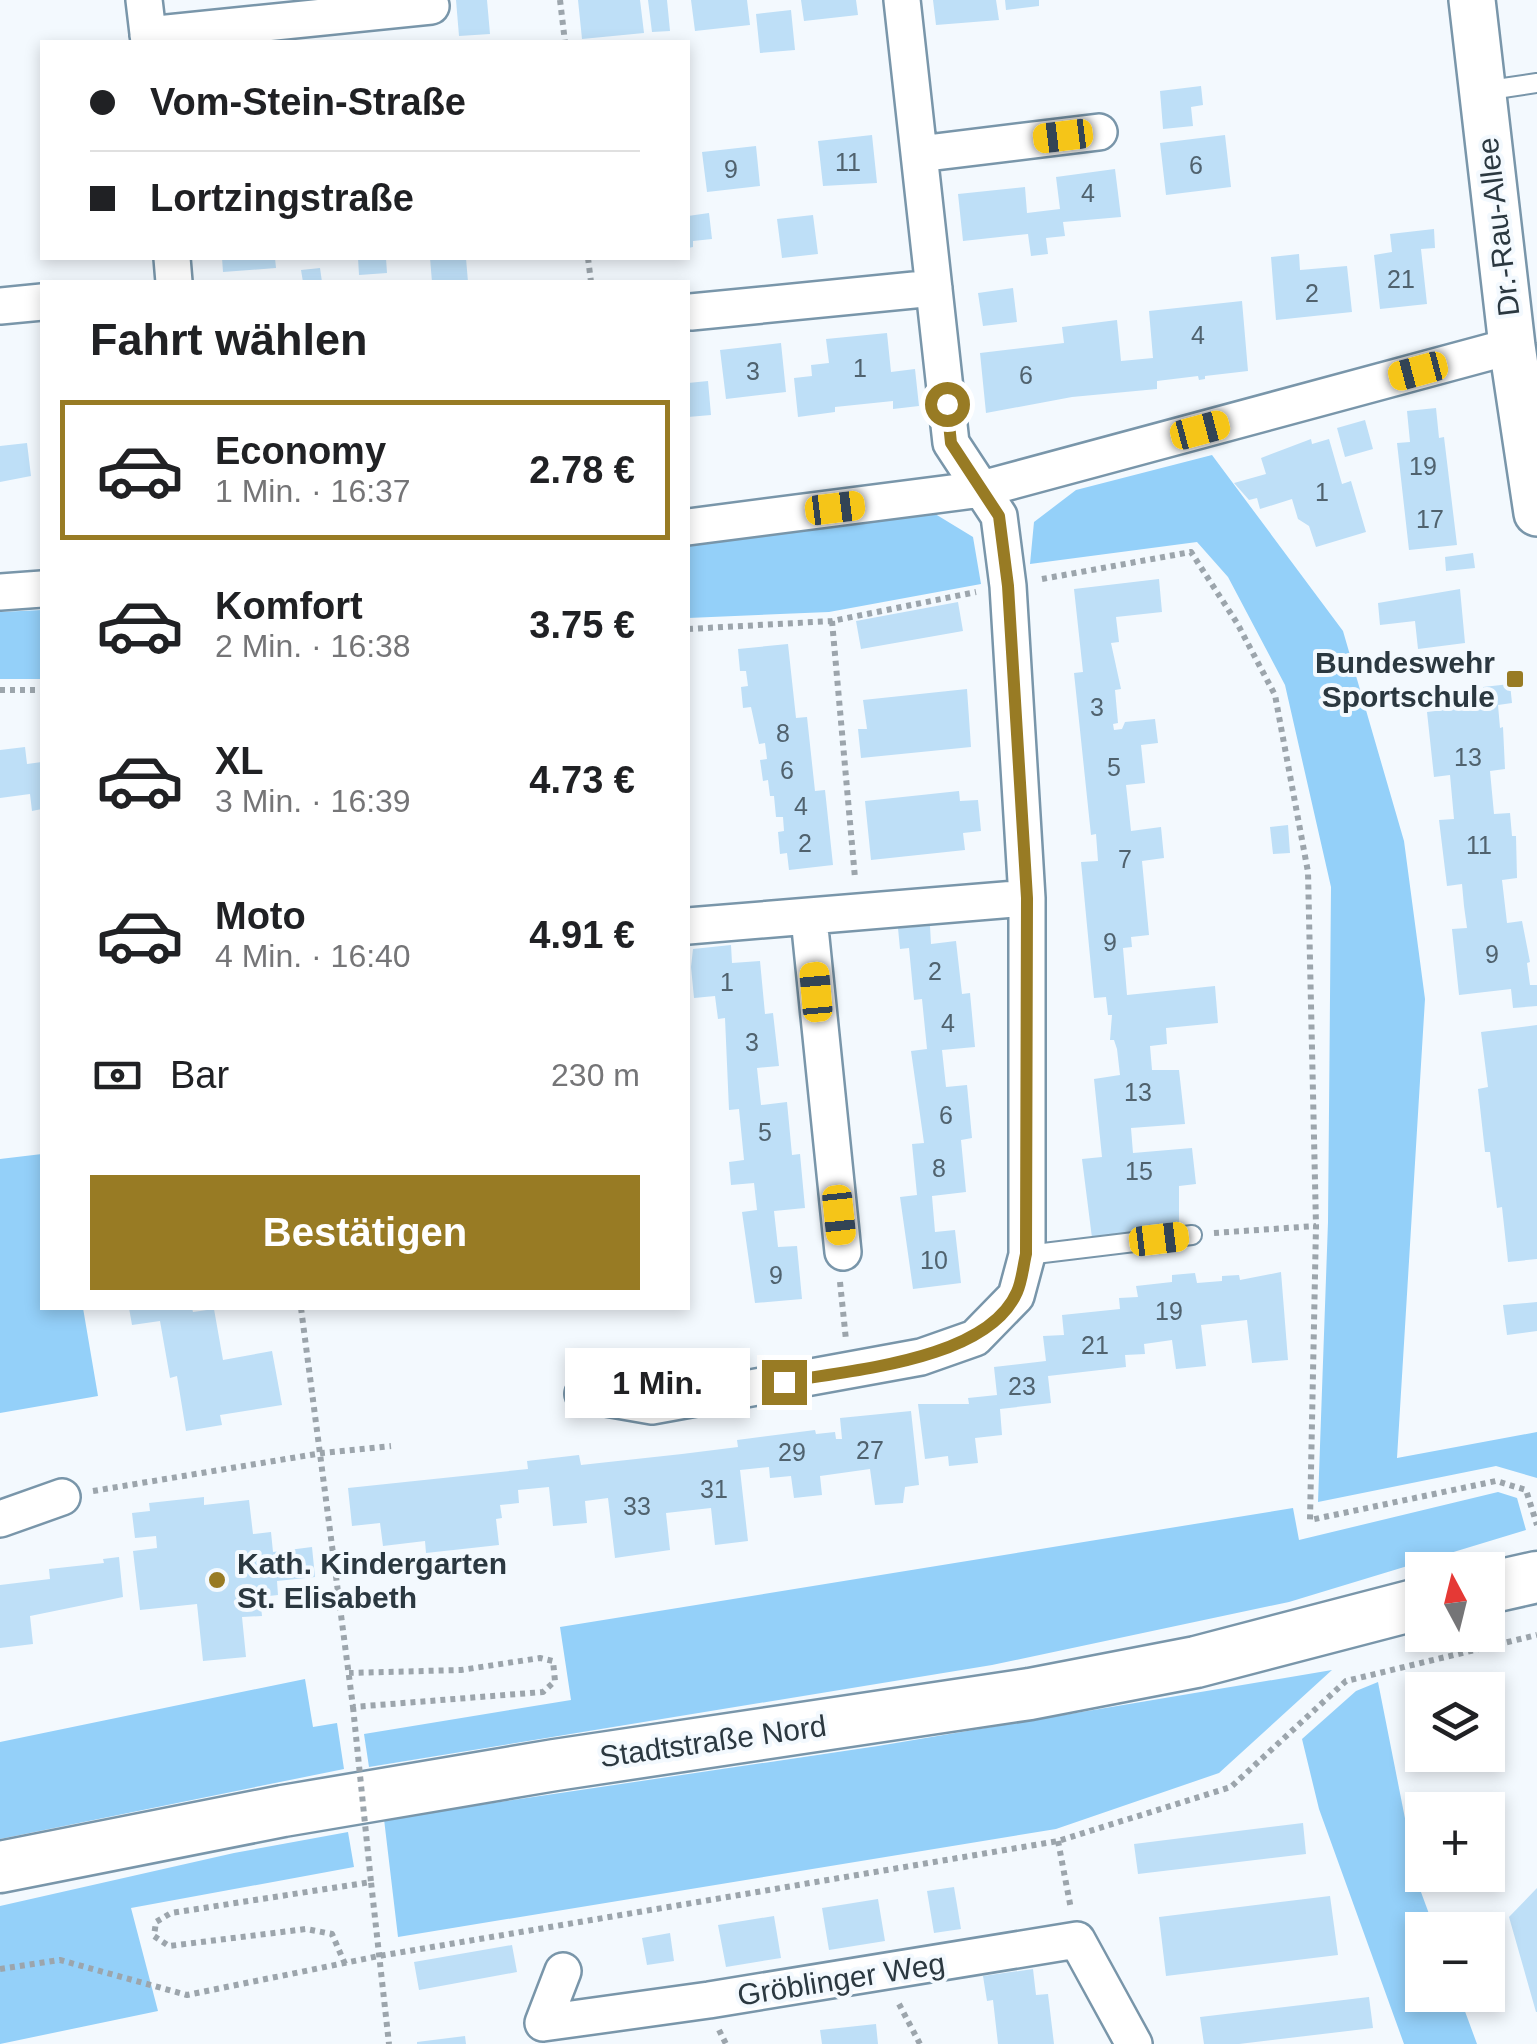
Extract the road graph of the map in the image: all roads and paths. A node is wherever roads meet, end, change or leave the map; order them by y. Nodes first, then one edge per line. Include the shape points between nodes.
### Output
1 (560, 0) edge
2 (902, 0) edge
3 (1472, 0) edge
4 (431, 6) dead end
5 (147, 26) edge
6 (565, 40) edge
7 (1537, 83) edge
8 (1482, 91) junction
9 (1098, 132) dead end
10 (920, 154) junction
11 (934, 288) junction
12 (40, 302) edge
13 (0, 306) edge
14 (691, 312) dead end
15 (1512, 346) junction
16 (982, 489) junction
17 (1537, 513) edge
18 (690, 526) edge
19 (1008, 586) junction
20 (40, 590) edge
21 (0, 592) edge
22 (832, 621) junction
23 (690, 629) edge
24 (0, 690) edge
25 (40, 690) edge
26 (1027, 898) junction
27 (858, 914) junction
28 (809, 918) junction
29 (690, 926) edge
30 (1316, 1226) junction
31 (1192, 1235) joint
32 (842, 1252) joint
33 (1026, 1254) junction
34 (301, 1310) edge
35 (849, 1370) junction
36 (583, 1394) dead end
37 (391, 1446) dead end
38 (322, 1454) junction
39 (62, 1496) joint
40 (0, 1520) edge
41 (1537, 1526) edge
42 (1537, 1577) edge
43 (1505, 1584) edge
44 (1405, 1607) edge
45 (1537, 1635) edge
46 (349, 1674) junction
47 (354, 1707) junction
48 (1058, 1841) junction
49 (0, 1866) edge
50 (371, 1882) junction
51 (1078, 1940) junction
52 (379, 1956) junction
53 (345, 1964) junction
54 (0, 1969) edge
55 (563, 1971) dead end
56 (389, 2044) edge
57 (1134, 2044) edge

1 - 6 path
2 - 10 street
3 - 8 street, Dr.-Rau-Allee
4 - 5 street
7 - 8 lane
8 - 15 street, Dr.-Rau-Allee
9 - 10 street
10 - 11 street
11 - 14 street
11 - 16 street via 951,443
12 - 13 street
15 - 16 street
15 - 17 street, Dr.-Rau-Allee
16 - 18 street
16 - 19 street via 999,516
19 - 22 path
19 - 26 street
19 - 30 path via 1191,552 1274,695 1308,872
20 - 21 street
22 - 23 path
22 - 27 path
24 - 25 path
26 - 27 street
26 - 33 street
27 - 28 street
28 - 29 street
28 - 32 street
30 - 31 path
30 - 41 path via 1310,1520 1496,1481 1526,1490
31 - 33 lane
32 - 35 path
33 - 35 street via 1016,1296 976,1338 921,1358
34 - 38 path
35 - 36 street via 652,1406
37 - 38 path
38 - 39 path
38 - 46 path
39 - 40 street
42 - 43 main road
44 - 49 main road, Stadtstraße Nord via 1196,1662 1030,1694 555,1764
45 - 48 path via 1346,1681 1231,1787
46 - 47 path
46 - 47 path via 553,1662 555,1681 543,1692
47 - 50 path, bridge
48 - 51 path
48 - 52 path
50 - 52 path
50 - 53 path via 171,1914 156,1922 154,1936 169,1946 306,1929 332,1934
51 - 55 street, Gröblinger Weg via 542,2022
51 - 57 street
52 - 53 path
52 - 56 path
53 - 54 path via 186,1995 60,1960

